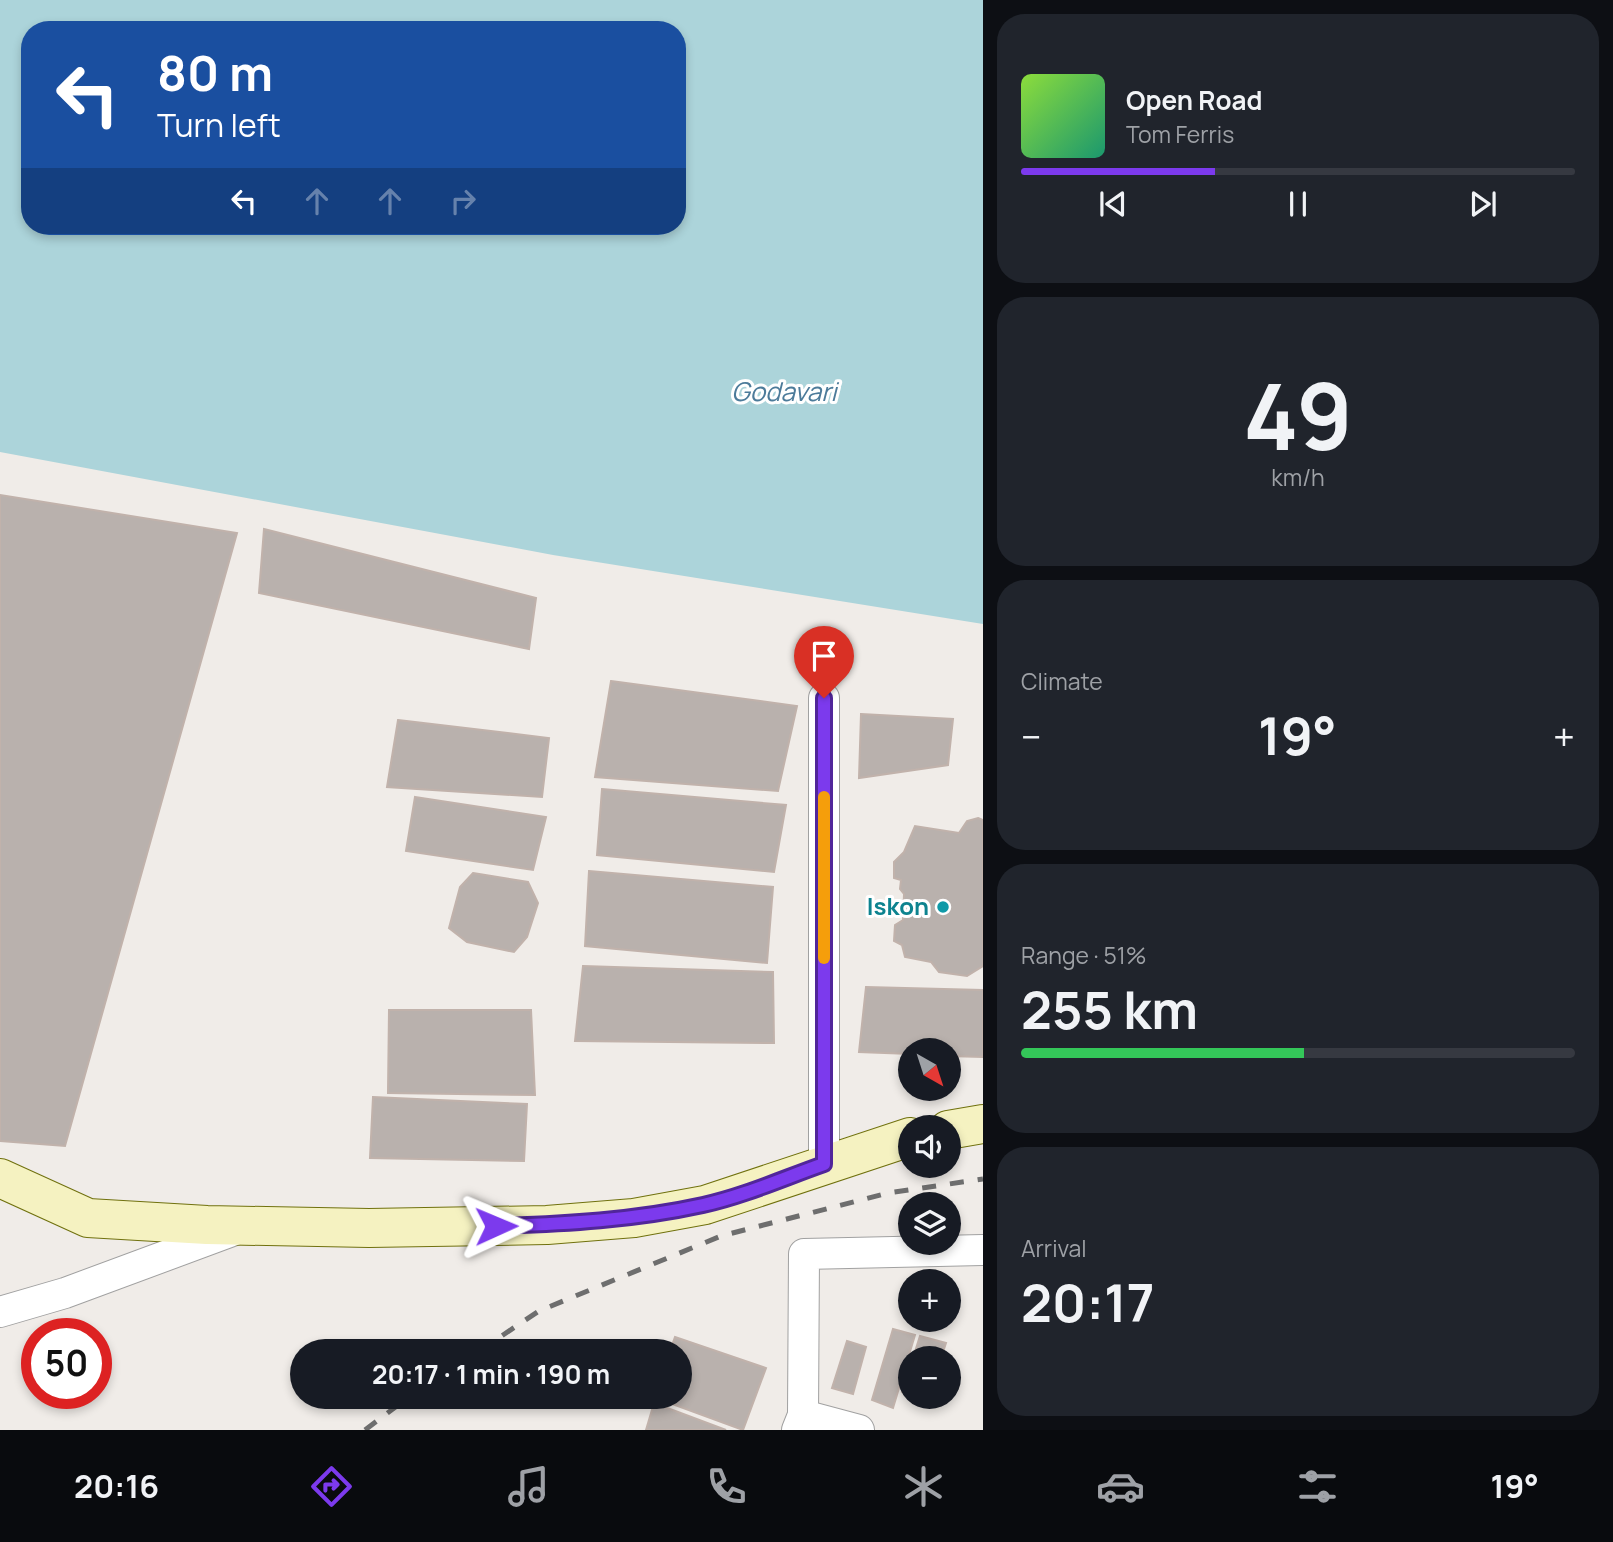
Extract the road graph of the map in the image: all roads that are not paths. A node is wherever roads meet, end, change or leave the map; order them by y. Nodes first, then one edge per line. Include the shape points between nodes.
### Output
1 (824, 698) dead end
2 (983, 1124) edge
3 (961, 1128) edge
4 (898, 1141) edge
5 (824, 1164) junction
6 (0, 1178) edge
7 (245, 1226) junction
8 (983, 1250) edge
9 (0, 1312) edge
10 (800, 1423) edge
11 (859, 1430) edge

1 - 5 street
2 - 3 main road
4 - 5 main road
5 - 7 main road via 705,1205 634,1218 533,1225
6 - 7 main road via 88,1218
7 - 9 street via 65,1293
8 - 10 street via 804,1254
10 - 11 street

